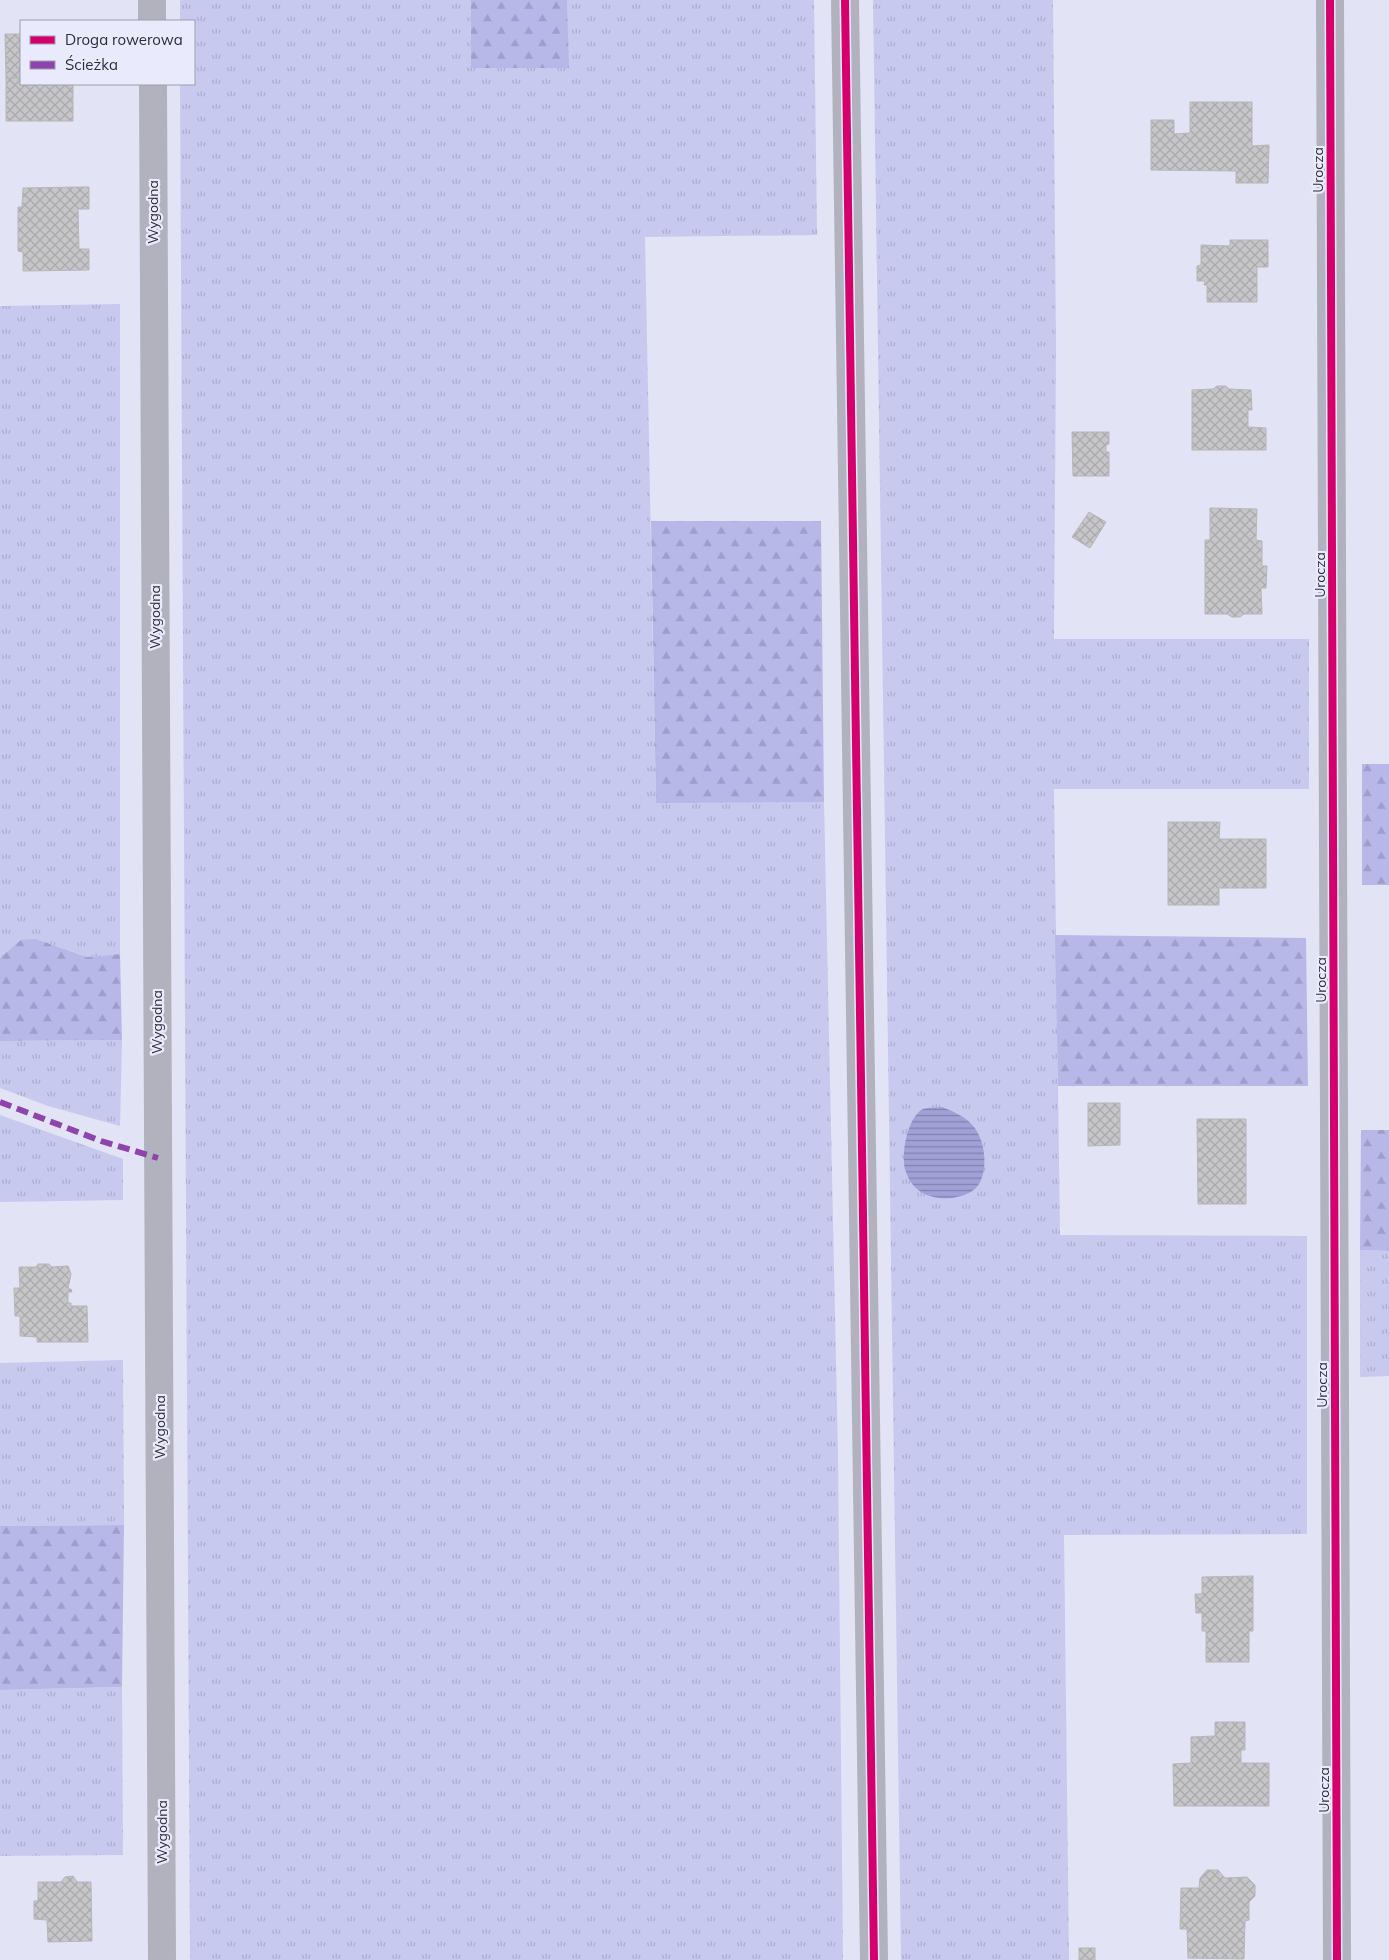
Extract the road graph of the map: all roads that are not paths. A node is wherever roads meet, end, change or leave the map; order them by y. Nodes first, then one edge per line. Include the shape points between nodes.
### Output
1 (152, 0) edge
2 (845, 0) edge
3 (1330, 0) edge
4 (152, 20) edge
5 (153, 85) edge
6 (162, 1960) edge
7 (874, 1960) edge
8 (1337, 1960) edge

1 - 4 street
2 - 7 street
3 - 8 street, Urocza
5 - 6 street, Wygodna

